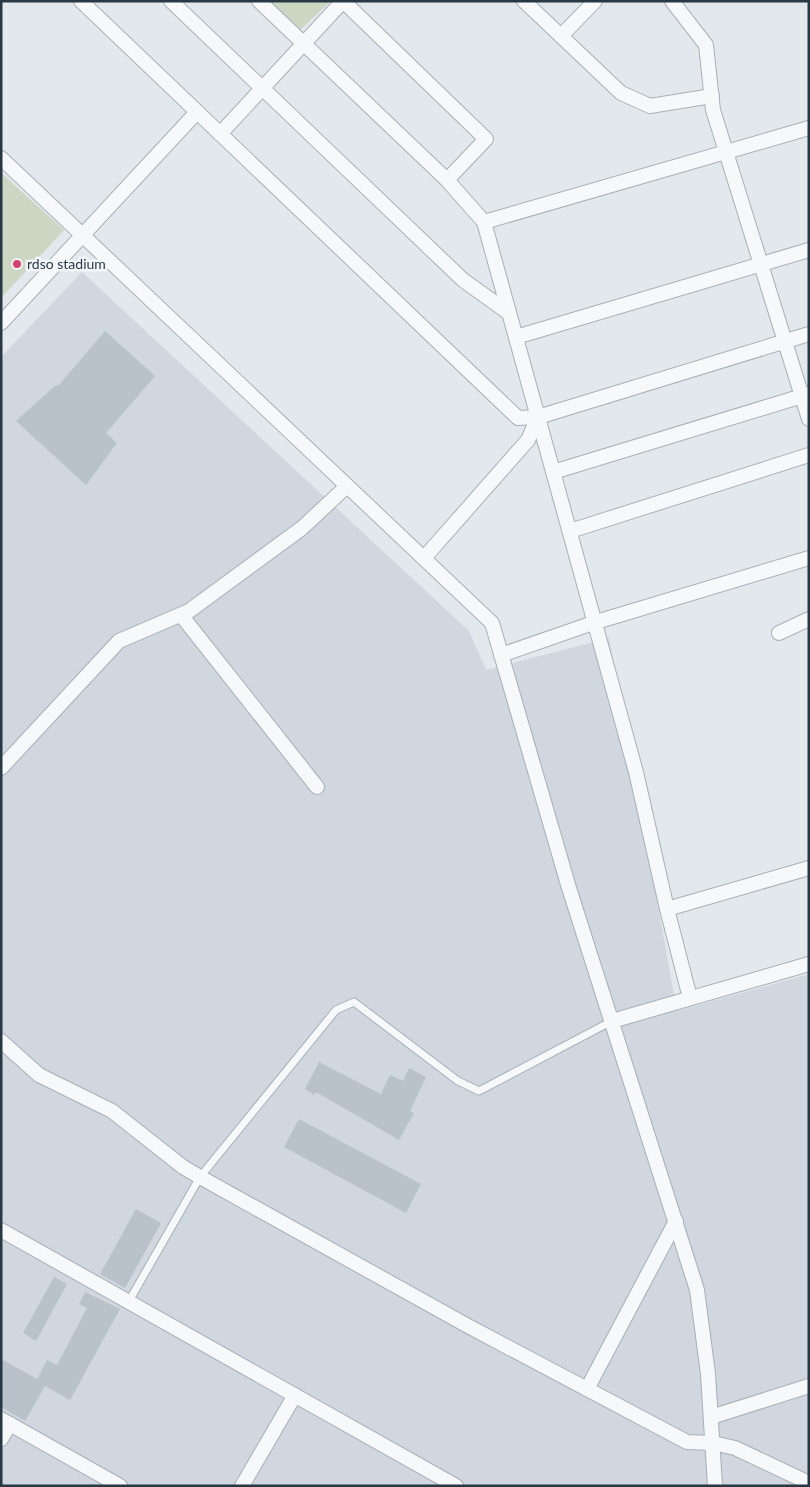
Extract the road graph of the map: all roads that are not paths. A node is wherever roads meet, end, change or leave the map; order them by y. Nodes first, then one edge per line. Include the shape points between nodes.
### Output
1 (81, 1) edge
2 (171, 1) edge
3 (259, 1) edge
4 (343, 1) edge
5 (524, 1) edge
6 (595, 1) edge
7 (672, 1) edge
8 (561, 36) junction
9 (303, 43) junction
10 (262, 88) junction
11 (712, 96) junction
12 (197, 112) junction
13 (809, 128) edge
14 (220, 134) junction
15 (726, 151) junction
16 (1, 158) edge
17 (447, 180) junction
18 (484, 222) junction
19 (83, 235) junction
20 (809, 250) edge
21 (761, 264) junction
22 (509, 313) junction
23 (1, 323) edge
24 (809, 334) edge
25 (516, 337) junction
26 (785, 342) junction
27 (805, 395) edge
28 (538, 417) junction
29 (809, 420) edge
30 (809, 455) edge
31 (553, 472) junction
32 (347, 486) junction
33 (570, 531) junction
34 (424, 558) junction
35 (809, 558) edge
36 (181, 615) junction
37 (809, 619) edge
38 (596, 622) junction
39 (779, 633) dead end
40 (501, 655) junction
41 (1, 768) edge
42 (317, 787) dead end
43 (809, 868) edge
44 (667, 909) junction
45 (809, 964) edge
46 (690, 998) junction
47 (612, 1021) junction
48 (1, 1041) edge
49 (200, 1177) junction
50 (676, 1221) junction
51 (1, 1230) edge
52 (129, 1301) junction
53 (809, 1386) edge
54 (588, 1389) junction
55 (295, 1395) junction
56 (711, 1417) junction
57 (6, 1421) edge
58 (1, 1439) edge
59 (713, 1443) junction
60 (809, 1483) edge
61 (120, 1486) edge
62 (242, 1486) edge
63 (456, 1486) edge
64 (715, 1486) edge

1 - 12 street
2 - 10 street
3 - 9 street
4 - 9 street
4 - 17 street via 486,138
5 - 8 street
6 - 8 street
7 - 11 street via 706,45
8 - 11 street via 621,93 650,106
9 - 10 street
9 - 17 street
10 - 14 street
10 - 22 street via 463,280
11 - 15 street
12 - 14 street
12 - 19 street
13 - 15 street
14 - 28 street via 518,418
15 - 18 street
15 - 21 street
16 - 19 street
17 - 18 street
18 - 22 street
19 - 23 street
19 - 32 street
20 - 21 street
21 - 25 street
21 - 26 street
22 - 25 street
24 - 26 street
25 - 28 street
26 - 27 street
26 - 28 street
27 - 29 street
27 - 31 street
28 - 31 street
28 - 34 street via 528,440
30 - 33 street
31 - 33 street
32 - 34 street
32 - 36 street via 302,528
33 - 38 street
34 - 40 street via 492,623
35 - 38 street
36 - 41 street via 119,641
36 - 42 street
37 - 39 street
38 - 40 street
38 - 44 street via 636,772
40 - 47 street via 569,888
43 - 44 street
44 - 46 street
45 - 46 street
46 - 47 street
47 - 49 lane via 479,1091 458,1081 354,1002 336,1010
47 - 50 street
48 - 49 street via 39,1075 112,1111 182,1167
49 - 52 lane
49 - 54 street
50 - 54 street
50 - 56 street via 697,1290
51 - 52 street
52 - 55 street
53 - 56 street
54 - 59 street via 687,1442
55 - 62 street
55 - 63 street
56 - 59 street
57 - 58 street
57 - 61 street
59 - 60 street via 735,1448
59 - 64 street

